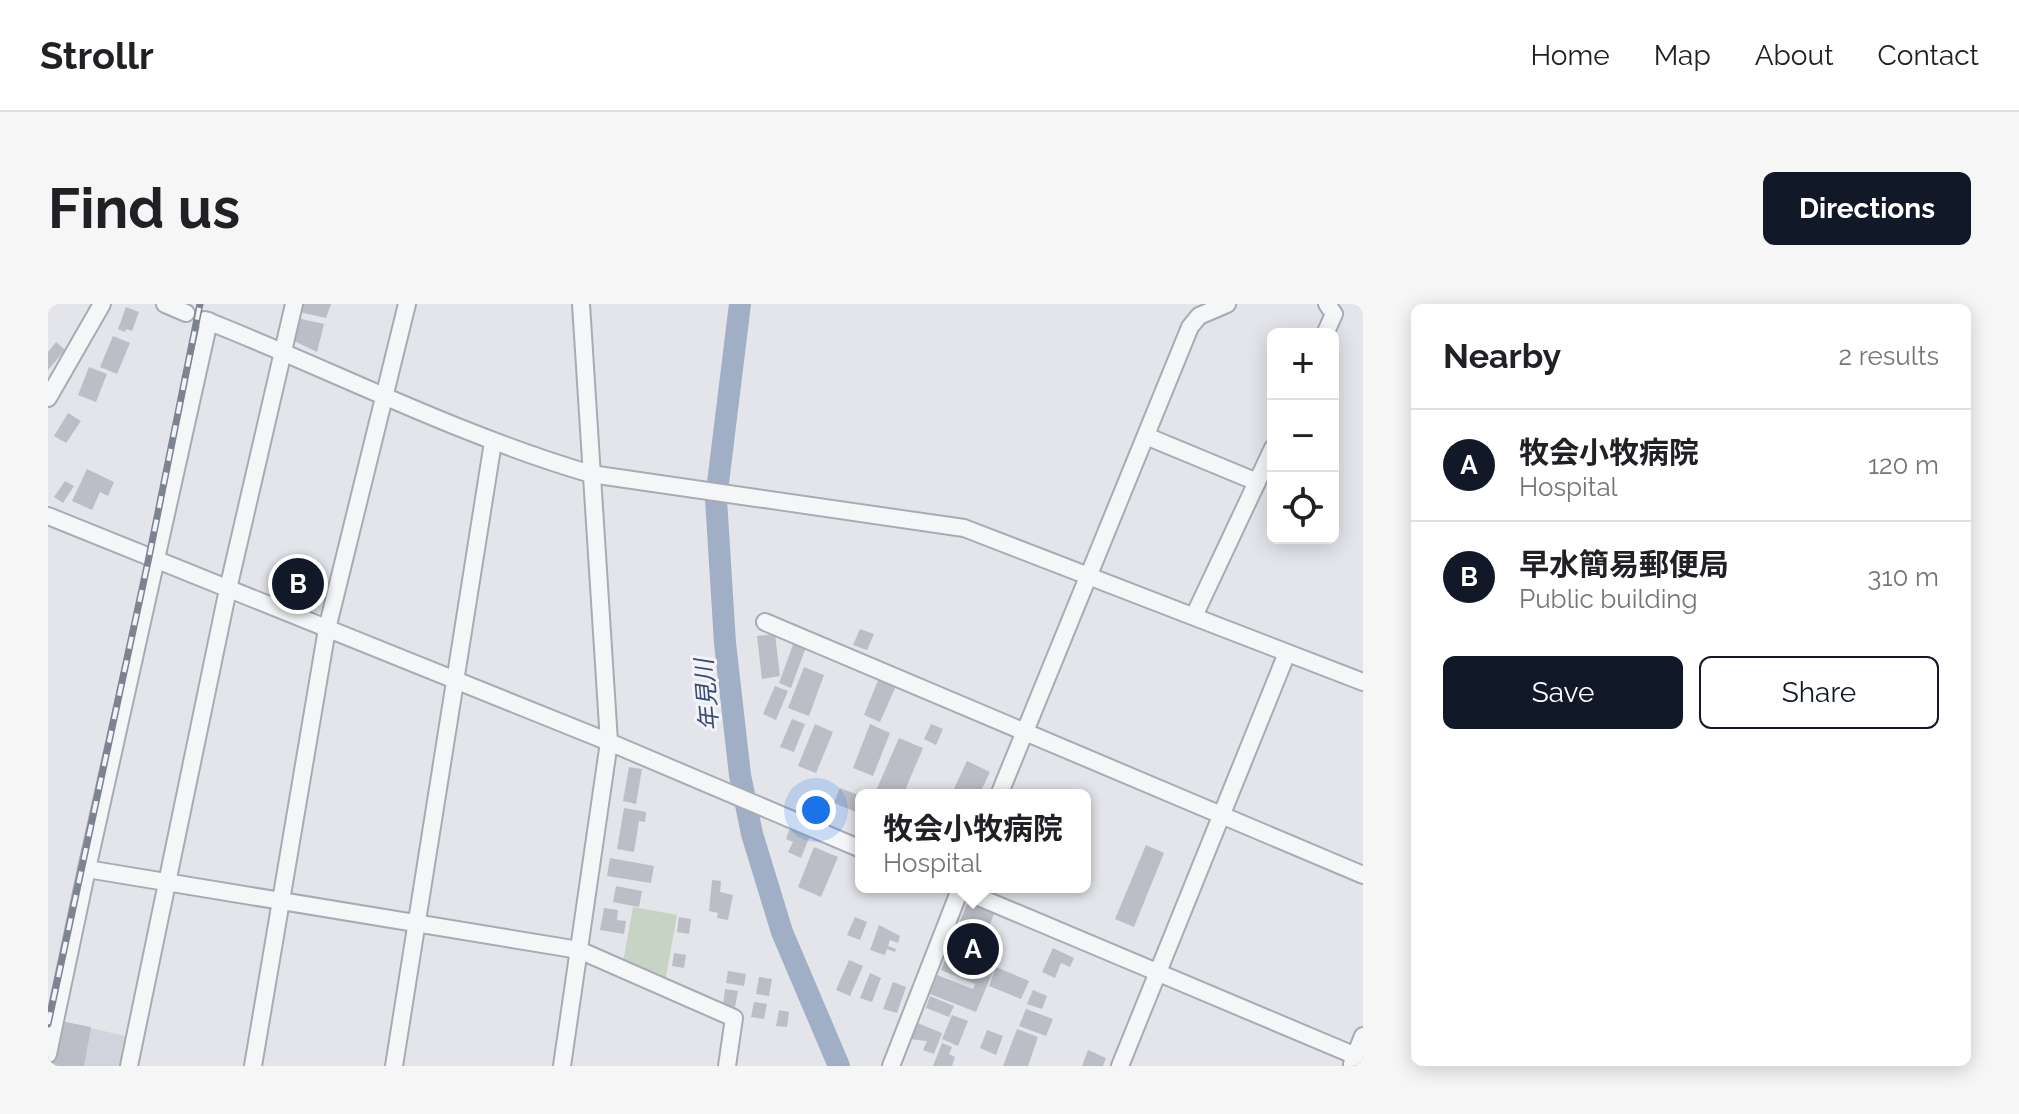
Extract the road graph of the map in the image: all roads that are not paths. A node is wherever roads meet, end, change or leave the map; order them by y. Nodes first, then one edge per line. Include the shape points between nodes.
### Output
1 (102, 304) edge
2 (165, 304) edge
3 (294, 304) edge
4 (407, 304) edge
5 (581, 304) edge
6 (1226, 304) edge
7 (1327, 304) edge
8 (186, 313) dead end
9 (1328, 328) edge
10 (282, 353) junction
11 (384, 396) junction
12 (48, 398) edge
13 (1146, 436) junction
14 (493, 442) junction
15 (1267, 461) edge
16 (591, 474) junction
17 (1257, 482) junction
18 (48, 516) edge
19 (154, 559) junction
20 (1089, 575) junction
21 (228, 589) junction
22 (1194, 616) junction
23 (765, 622) dead end
24 (327, 629) junction
25 (1287, 653) junction
26 (456, 680) junction
27 (1363, 682) edge
28 (1025, 733) junction
29 (609, 742) junction
30 (1002, 789) edge
31 (1221, 815) junction
32 (855, 846) edge
33 (87, 869) junction
34 (1363, 875) edge
35 (167, 884) junction
36 (956, 893) edge
37 (970, 893) edge
38 (281, 902) junction
39 (417, 925) junction
40 (579, 950) junction
41 (1158, 974) junction
42 (1363, 1036) edge
43 (48, 1054) edge
44 (1357, 1061) edge
45 (129, 1066) edge
46 (253, 1066) edge
47 (394, 1066) edge
48 (562, 1066) edge
49 (727, 1066) edge
50 (891, 1066) edge
51 (1120, 1066) edge

1 - 12 street
2 - 8 street
3 - 10 street
4 - 11 street
5 - 16 street
6 - 13 street via 1199,316 1190,327
7 - 9 street via 1334,314
10 - 11 street
10 - 19 street via 207,320
10 - 21 street
11 - 14 street
11 - 24 street
13 - 17 street
13 - 20 street
14 - 16 street
14 - 26 street
15 - 17 street
16 - 20 street via 964,528
16 - 29 street
17 - 22 street
18 - 19 street
19 - 21 street
19 - 33 street
20 - 22 street
20 - 28 street
21 - 24 street
21 - 35 street
22 - 25 street
23 - 28 street
24 - 26 street
24 - 38 street
25 - 27 street
25 - 31 street
26 - 29 street
26 - 39 street
28 - 30 street
28 - 31 street
29 - 32 street
29 - 40 street
31 - 34 street
31 - 41 street
33 - 35 street
33 - 43 street
35 - 38 street
35 - 45 street
36 - 50 street
37 - 41 street
38 - 39 street
38 - 46 street
39 - 40 street
39 - 47 street
40 - 48 street
40 - 49 street via 734,1018
41 - 44 street
41 - 51 street
42 - 44 street

